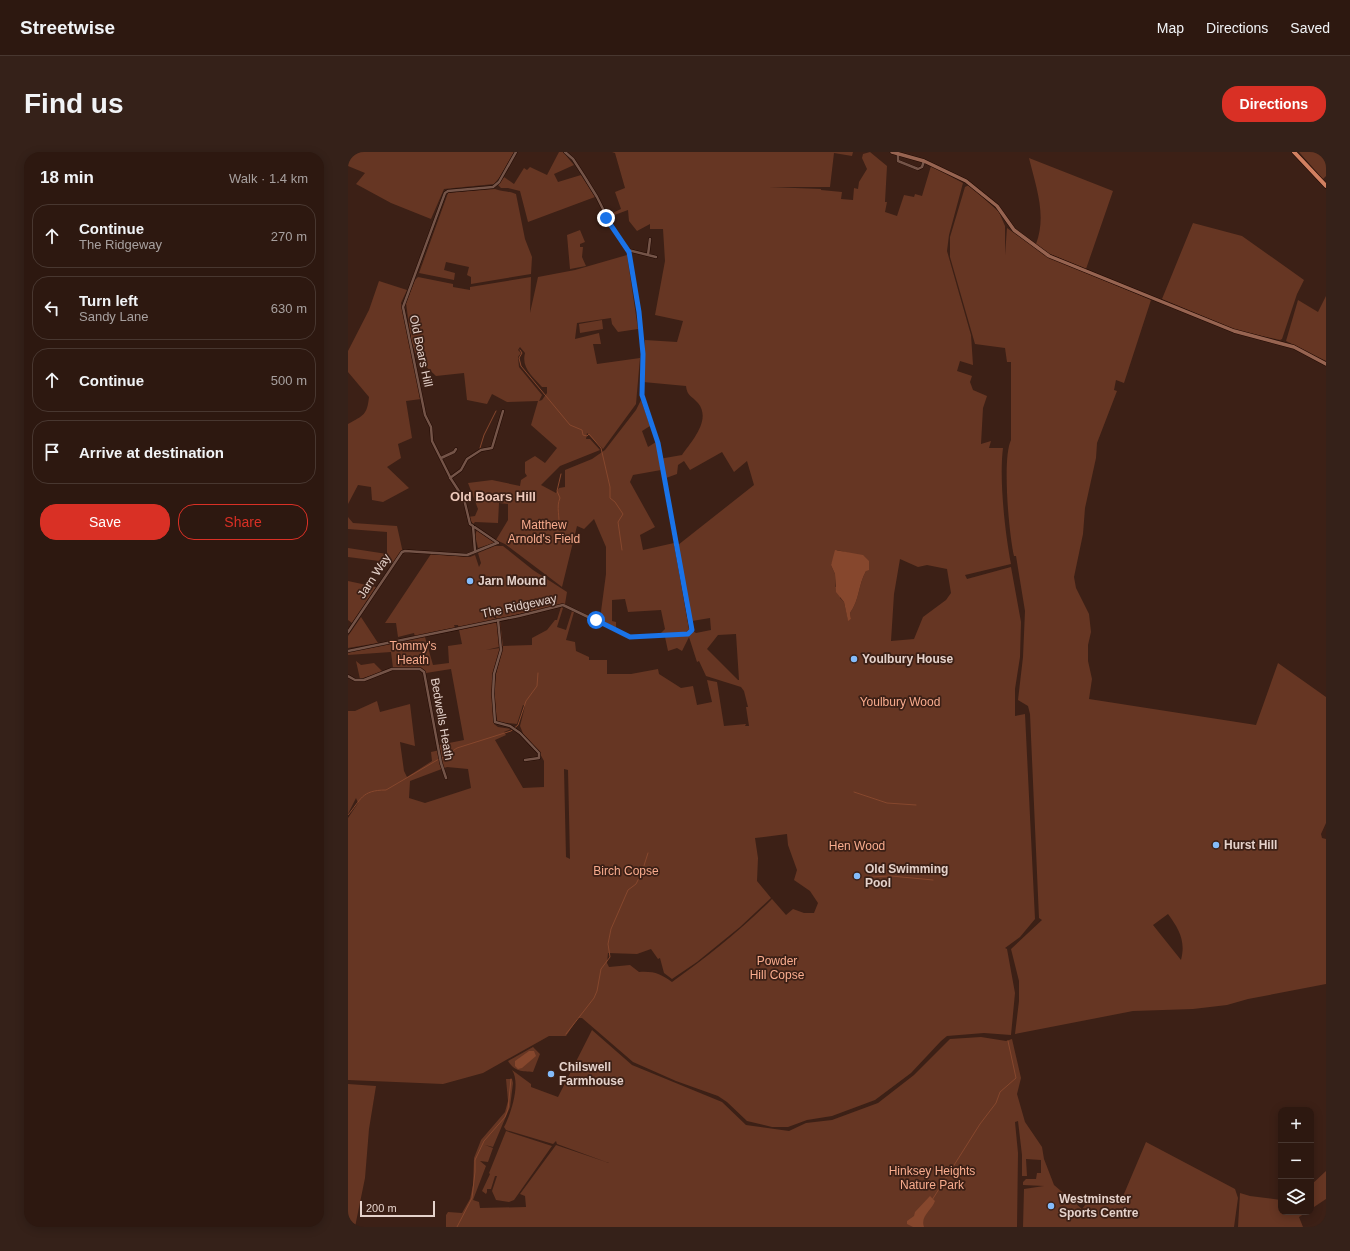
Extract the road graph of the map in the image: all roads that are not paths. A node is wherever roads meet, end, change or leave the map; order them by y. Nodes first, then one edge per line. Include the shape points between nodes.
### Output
1 (516, 152) edge
2 (565, 152) edge
3 (892, 152) edge
4 (1294, 152) edge
5 (898, 154) junction
6 (924, 161) junction
7 (1326, 186) edge
8 (650, 239) dead end
9 (628, 250) junction
10 (648, 255) junction
11 (656, 256) dead end
12 (1326, 364) edge
13 (503, 411) dead end
14 (456, 449) dead end
15 (441, 458) junction
16 (450, 478) junction
17 (473, 526) junction
18 (475, 551) junction
19 (498, 620) junction
20 (348, 632) edge
21 (348, 650) edge
22 (348, 676) edge
23 (525, 760) dead end
24 (446, 778) dead end

1 - 15 street, Old Boars Hill via 499,182 493,187 445,192 404,302 404,316 425,415 431,427 432,441
2 - 9 street via 584,176 614,231
3 - 5 main road
4 - 7 highway
5 - 6 main road
5 - 6 street via 898,161 918,169
6 - 12 main road via 977,189 997,206 1014,230 1050,256 1234,331 1294,347
8 - 10 street
9 - 10 street
9 - 19 street, The Ridgeway via 639,312 643,354 643,400 658,443 692,630 690,633 630,637 562,605
10 - 11 street
13 - 16 street via 490,450 481,450 467,459 461,470
14 - 15 street
15 - 16 street, Old Boars Hill
16 - 17 street, Old Boars Hill via 464,499 466,515
17 - 18 street, Old Boars Hill
17 - 18 street via 498,542
18 - 20 street, Jarn Way via 467,555 402,552
19 - 21 street, The Ridgeway
19 - 23 street via 500,650 494,674 496,722 510,726 539,752 539,758
22 - 24 street, Bedwells Heath via 354,680 364,680 392,669 420,669 424,672

